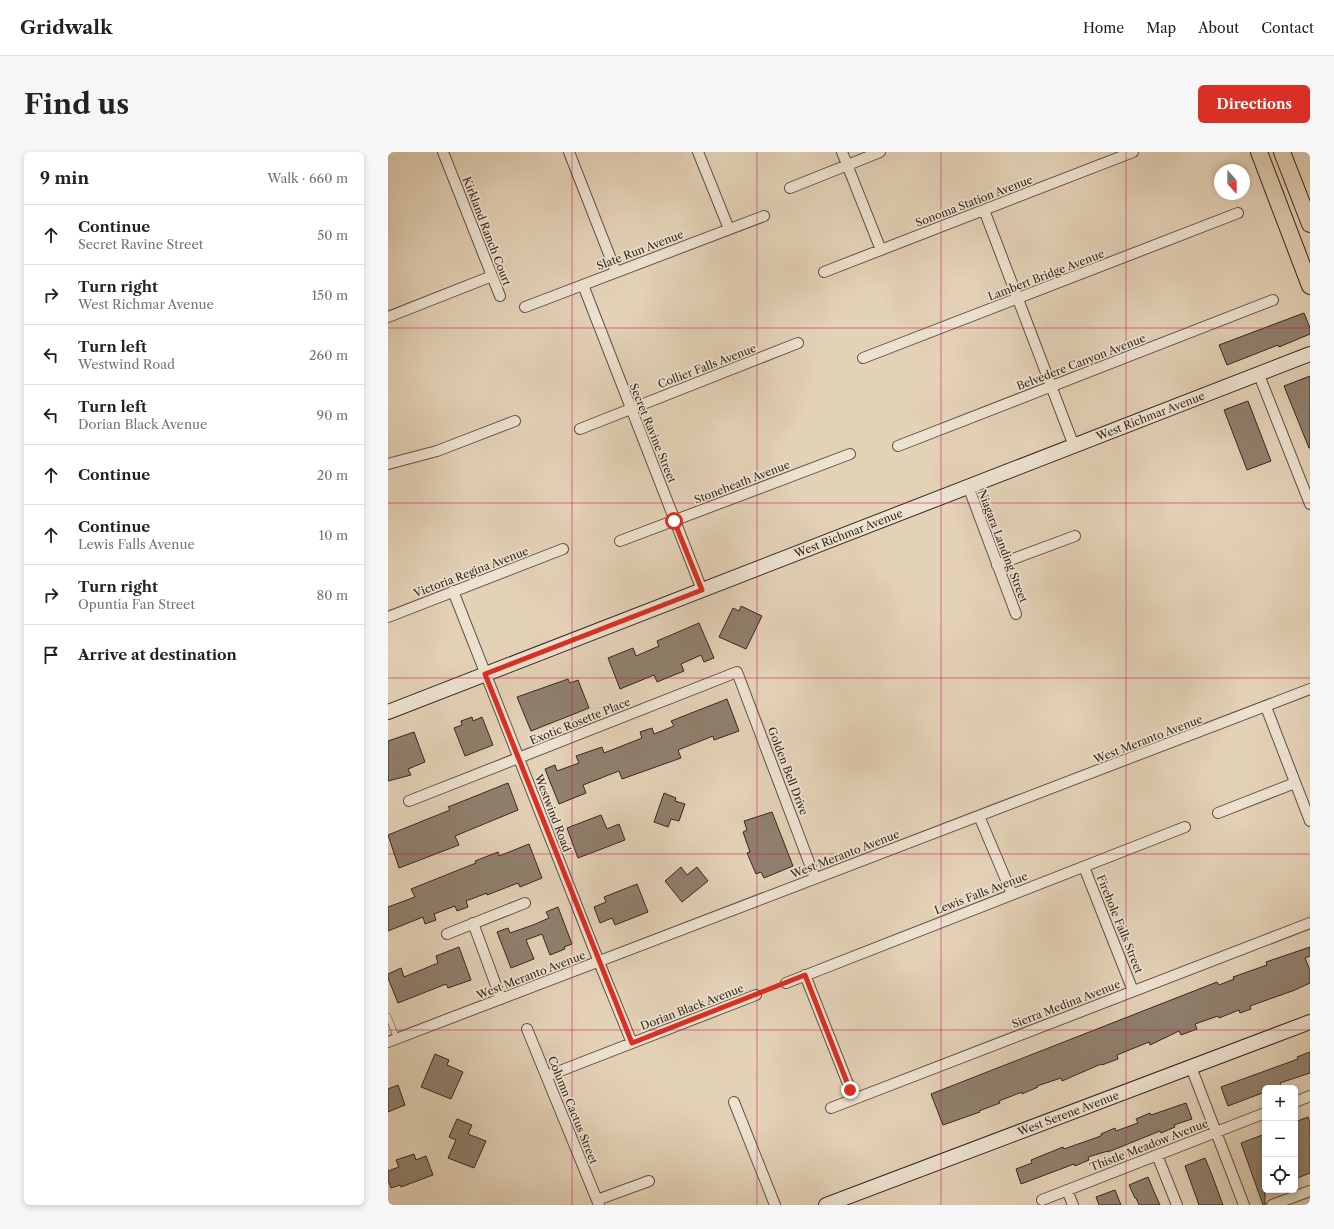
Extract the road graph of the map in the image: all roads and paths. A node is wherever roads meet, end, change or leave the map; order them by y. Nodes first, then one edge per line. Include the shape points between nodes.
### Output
1 (443, 152) edge
2 (569, 152) edge
3 (698, 152) edge
4 (842, 152) edge
5 (880, 152) edge
6 (1133, 152) edge
7 (1259, 152) edge
8 (1282, 152) edge
9 (847, 165) junction
10 (790, 188) dead end
11 (984, 210) junction
12 (1238, 213) dead end
13 (764, 216) dead end
14 (1310, 224) edge
15 (729, 229) junction
16 (881, 250) junction
17 (616, 272) junction
18 (824, 272) dead end
19 (492, 276) junction
20 (583, 285) junction
21 (1310, 286) edge
22 (500, 296) dead end
23 (1018, 298) junction
24 (1273, 300) dead end
25 (525, 307) dead end
26 (388, 317) edge
27 (798, 343) dead end
28 (1310, 354) edge
29 (863, 358) dead end
30 (1259, 375) junction
31 (1051, 386) junction
32 (630, 409) junction
33 (515, 421) dead end
34 (580, 429) dead end
35 (898, 446) dead end
36 (1074, 446) junction
37 (850, 454) dead end
38 (388, 464) edge
39 (968, 486) junction
40 (1310, 504) edge
41 (674, 521) junction
42 (1075, 536) dead end
43 (620, 541) dead end
44 (563, 549) dead end
45 (998, 565) junction
46 (702, 590) junction
47 (453, 591) junction
48 (1016, 614) dead end
49 (388, 617) edge
50 (737, 672) joint
51 (485, 674) junction
52 (1310, 689) edge
53 (1266, 707) junction
54 (388, 712) edge
55 (519, 759) junction
56 (1295, 783) junction
57 (409, 801) dead end
58 (1218, 813) dead end
59 (980, 816) junction
60 (1310, 821) edge
61 (1185, 827) dead end
62 (1084, 867) junction
63 (815, 878) junction
64 (1012, 894) junction
65 (526, 903) dead end
66 (473, 923) junction
67 (1310, 923) edge
68 (447, 934) dead end
69 (599, 962) junction
70 (805, 975) junction
71 (786, 982) joint
72 (1133, 991) junction
73 (756, 994) joint
74 (501, 999) junction
75 (388, 1016) edge
76 (1310, 1022) edge
77 (527, 1029) dead end
78 (392, 1040) edge
79 (632, 1043) junction
80 (1191, 1067) junction
81 (547, 1076) junction
82 (1310, 1096) edge
83 (854, 1099) junction
84 (1298, 1101) edge
85 (734, 1102) dead end
86 (831, 1108) dead end
87 (1262, 1115) edge
88 (1216, 1132) junction
89 (1157, 1155) junction
90 (649, 1180) dead end
91 (1067, 1190) junction
92 (1310, 1191) edge
93 (1042, 1200) dead end
94 (598, 1203) edge
95 (775, 1205) edge
96 (826, 1205) edge
97 (1073, 1205) edge
98 (1177, 1205) edge
99 (1244, 1205) edge
100 (1272, 1205) edge

1 - 19 street, Kirkland Ranch Court
2 - 17 street
3 - 15 street
4 - 9 street
5 - 9 street
6 - 11 street, Sonoma Station Avenue
7 - 21 main road
8 - 14 main road
9 - 10 street
9 - 16 street
11 - 16 street, Sonoma Station Avenue
11 - 23 street
12 - 23 street, Lambert Bridge Avenue
13 - 15 street, Slate Run Avenue
15 - 17 street, Slate Run Avenue
16 - 18 street, Sonoma Station Avenue
17 - 20 street, Slate Run Avenue
19 - 22 street, Kirkland Ranch Court
19 - 26 street
20 - 25 street, Slate Run Avenue
20 - 32 street, Secret Ravine Street
23 - 29 street, Lambert Bridge Avenue
23 - 31 street
24 - 31 street, Belvedere Canyon Avenue
27 - 32 street, Collier Falls Avenue
28 - 30 street, West Richmar Avenue
30 - 36 street, West Richmar Avenue
30 - 40 street
31 - 35 street, Belvedere Canyon Avenue
31 - 36 street
32 - 34 street, Collier Falls Avenue
32 - 41 street, Secret Ravine Street
33 - 38 street via 437,451
36 - 39 street, West Richmar Avenue
37 - 41 street, Stoneheath Avenue
39 - 45 street, Niagara Landing Street
39 - 46 street, West Richmar Avenue
41 - 43 street, Stoneheath Avenue
41 - 46 street, Secret Ravine Street
42 - 45 street
44 - 47 street, Victoria Regina Avenue
45 - 48 street, Niagara Landing Street
46 - 51 street, West Richmar Avenue
47 - 49 street, Victoria Regina Avenue
47 - 51 street, Westwind Road
50 - 55 street, Exotic Rosette Place
50 - 63 street, Golden Bell Drive
51 - 54 street, West Richmar Avenue
51 - 55 street, Westwind Road
52 - 53 street, West Meranto Avenue
53 - 56 street
53 - 59 street, West Meranto Avenue
55 - 57 street, Exotic Rosette Place
55 - 69 street, Westwind Road
56 - 58 street
56 - 60 street
59 - 63 street, West Meranto Avenue
59 - 64 street
61 - 62 street, Lewis Falls Avenue
62 - 64 street, Lewis Falls Avenue
62 - 72 street, Firehole Falls Street
63 - 69 street, West Meranto Avenue
64 - 70 street, Lewis Falls Avenue
65 - 66 street
66 - 68 street
66 - 74 street
67 - 72 street, Sierra Medina Avenue
69 - 74 street, West Meranto Avenue
69 - 79 street, Westwind Road
70 - 71 street, Lewis Falls Avenue
70 - 83 street
71 - 73 path
72 - 83 street, Sierra Medina Avenue
73 - 79 street, Dorian Black Avenue
74 - 78 street, West Meranto Avenue
75 - 78 lane
76 - 80 street, West Serene Avenue
77 - 81 street, Column Cactus Street
79 - 81 street, Dorian Black Avenue
80 - 88 street
80 - 96 street, West Serene Avenue
81 - 94 street, Column Cactus Street
82 - 84 street
83 - 86 street, Sierra Medina Avenue
85 - 95 street
87 - 88 street, Thistle Meadow Avenue
88 - 89 street, Thistle Meadow Avenue
88 - 99 street
89 - 91 street, Thistle Meadow Avenue
89 - 98 street
90 - 94 street, Column Cactus Street
91 - 93 street, Thistle Meadow Avenue
91 - 97 street
92 - 100 street

